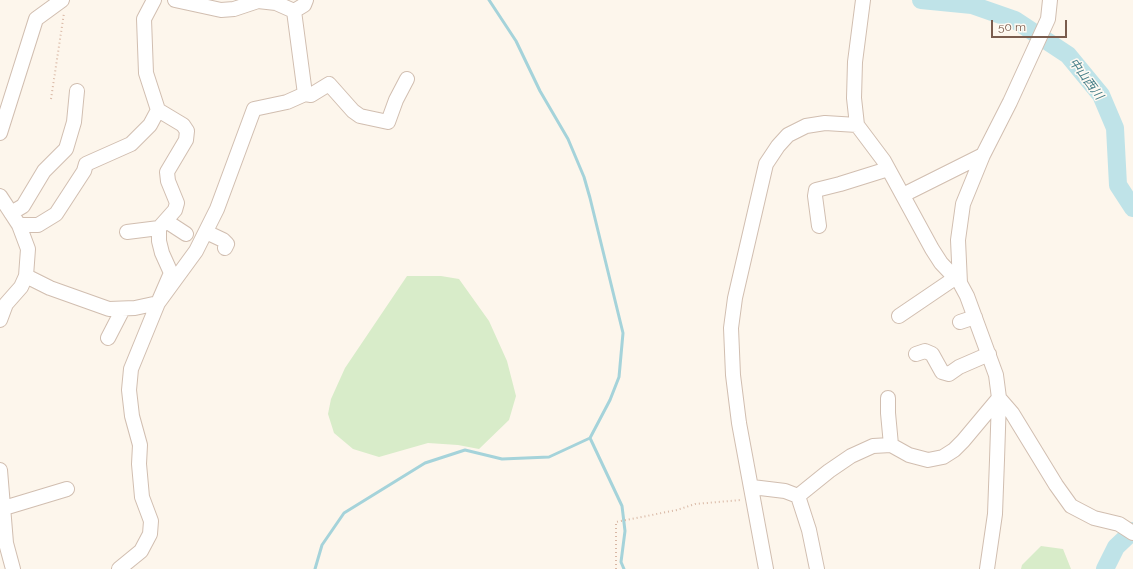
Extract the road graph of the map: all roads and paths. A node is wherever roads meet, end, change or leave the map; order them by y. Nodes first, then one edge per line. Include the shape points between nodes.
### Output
1 (154, 0) edge
2 (175, 0) edge
3 (306, 0) edge
4 (1050, 0) edge
5 (192, 2) edge
6 (862, 3) edge
7 (64, 4) edge
8 (294, 11) junction
9 (407, 79) dead end
10 (77, 90) dead end
11 (305, 94) junction
12 (51, 99) dead end
13 (158, 110) junction
14 (857, 125) junction
15 (0, 133) edge
16 (983, 155) junction
17 (888, 168) junction
18 (903, 195) junction
19 (0, 196) edge
20 (6, 212) edge
21 (162, 224) junction
22 (19, 225) junction
23 (819, 226) dead end
24 (127, 232) dead end
25 (206, 232) junction
26 (186, 234) dead end
27 (225, 248) dead end
28 (26, 276) junction
29 (957, 280) junction
30 (158, 303) junction
31 (123, 308) junction
32 (899, 316) dead end
33 (975, 317) junction
34 (0, 320) edge
35 (960, 322) dead end
36 (108, 338) dead end
37 (916, 354) dead end
38 (989, 354) junction
39 (888, 398) dead end
40 (999, 398) junction
41 (891, 445) junction
42 (0, 470) edge
43 (67, 489) dead end
44 (753, 493) junction
45 (798, 496) junction
46 (4, 508) junction
47 (1133, 533) edge
48 (13, 569) edge
49 (119, 569) edge
50 (616, 569) edge
51 (766, 569) edge
52 (817, 569) edge
53 (987, 569) edge

1 - 13 street via 144,19 146,73
2 - 5 street
3 - 8 street via 304,5
4 - 16 street via 1048,19
5 - 8 street via 221,10 234,9 258,1 276,3
6 - 14 street via 854,98
7 - 12 path
7 - 15 street via 36,19
8 - 11 street
9 - 11 street via 388,122 360,116 329,84 311,95
10 - 20 street via 74,122 66,149 44,171 23,206
11 - 25 street via 287,102 254,109
13 - 21 street via 187,131 186,140 167,172 177,203 175,210
13 - 22 street via 150,125 131,144 86,164 56,214 38,225
14 - 17 street
14 - 44 street via 825,123 806,126 788,135 766,164 735,298 731,328 739,423
16 - 18 street
16 - 29 street via 963,204 958,240
17 - 18 street
17 - 23 street via 816,190
18 - 29 street via 941,264
19 - 20 street
20 - 22 street
21 - 24 street
21 - 26 street
21 - 30 street via 159,241 171,273
22 - 28 street via 28,249
25 - 27 street via 223,240 227,244
25 - 30 street via 196,251
28 - 31 street via 50,288 109,309
28 - 34 street via 21,287 6,304
29 - 32 street
29 - 33 street
30 - 31 street
30 - 49 street via 131,369 129,390 132,416 140,445 142,497 151,520 150,534 141,551
31 - 36 street
33 - 35 street
33 - 38 street
37 - 38 street via 925,351 932,354 942,372 949,378 959,367
38 - 40 street via 996,375
39 - 41 street
40 - 41 street via 963,441 943,457 928,460 909,455
40 - 47 street via 1012,413 1071,506 1094,518 1120,524
40 - 53 street via 995,514
41 - 45 street via 873,446 851,456 829,470
42 - 46 street
43 - 46 street
44 - 45 street via 785,491
44 - 50 path via 617,521
44 - 51 street
45 - 52 street via 809,530
46 - 48 street via 6,543

